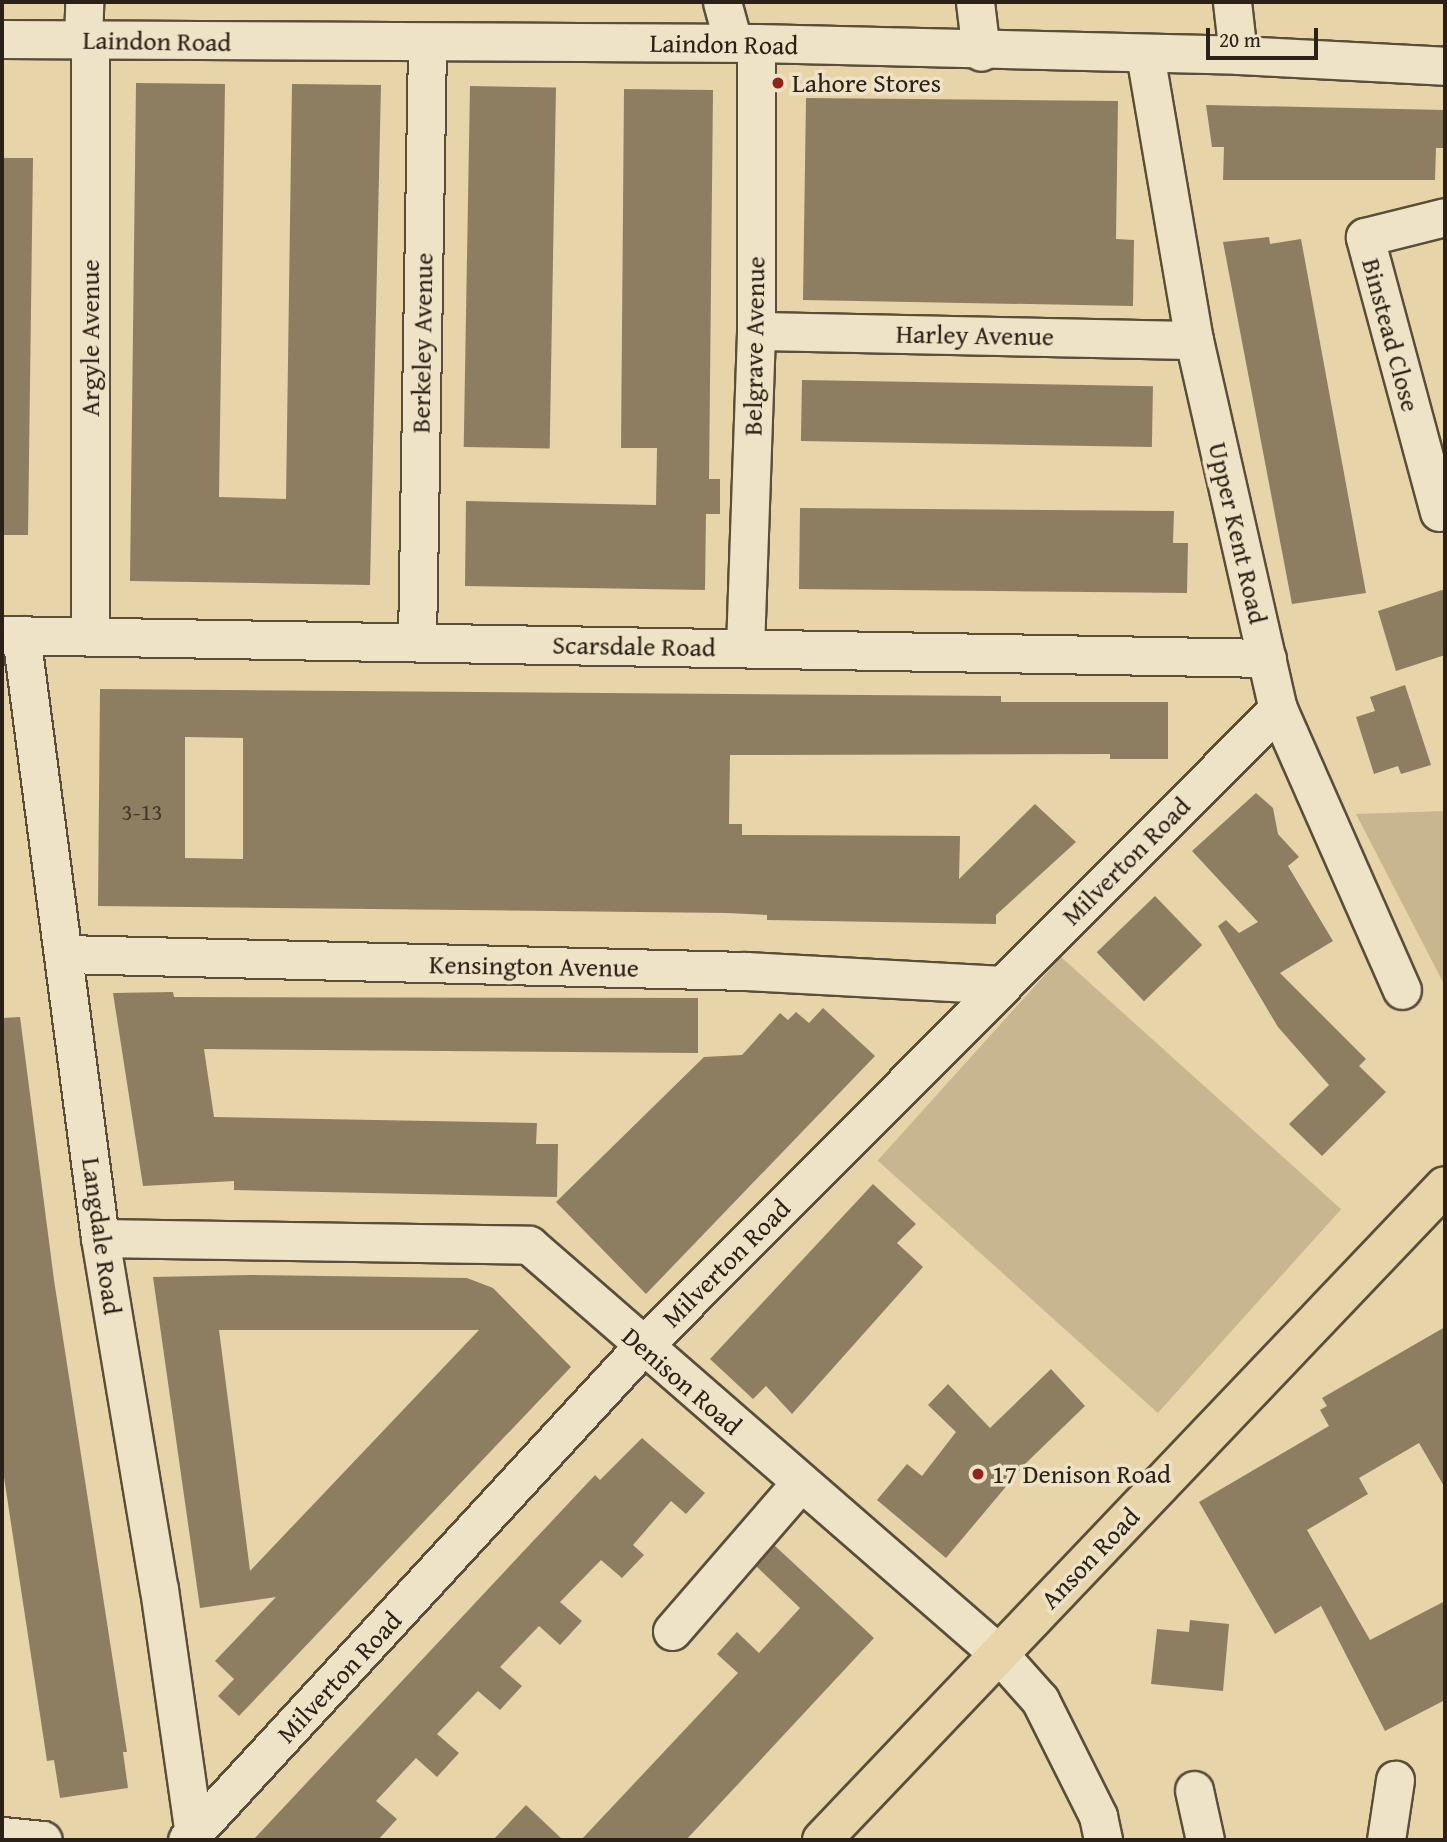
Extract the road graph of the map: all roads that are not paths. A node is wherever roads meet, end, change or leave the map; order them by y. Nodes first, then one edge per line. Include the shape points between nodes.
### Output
1 (84, 2) edge
2 (722, 2) edge
3 (975, 2) edge
4 (1232, 2) edge
5 (2, 38) edge
6 (87, 40) junction
7 (745, 43) junction
8 (427, 44) junction
9 (981, 52) junction
10 (1145, 54) junction
11 (1237, 55) junction
12 (1445, 66) edge
13 (1445, 217) edge
14 (756, 331) junction
15 (1194, 340) junction
16 (1439, 512) dead end
17 (11, 635) edge
18 (90, 636) junction
19 (417, 642) junction
20 (745, 649) junction
21 (1267, 658) junction
22 (1278, 709) junction
23 (65, 954) junction
24 (1003, 985) junction
25 (1402, 990) dead end
26 (1445, 1186) edge
27 (100, 1238) junction
28 (642, 1347) junction
29 (800, 1483) junction
30 (672, 1631) dead end
31 (999, 1654) junction
32 (1395, 1780) dead end
33 (1194, 1790) dead end
34 (2, 1836) edge
35 (190, 1838) edge
36 (43, 1840) edge
37 (822, 1840) edge
38 (1103, 1840) edge
39 (1205, 1840) edge
40 (1386, 1840) edge

1 - 6 street, Argyle Avenue
2 - 7 street, Belgrave Avenue
3 - 9 street
4 - 11 street
5 - 6 street, Laindon Road
6 - 8 street, Laindon Road
6 - 18 street, Argyle Avenue
7 - 8 street, Laindon Road
7 - 9 street, Laindon Road
7 - 14 street, Belgrave Avenue
8 - 19 street, Berkeley Avenue
9 - 10 street, Laindon Road
10 - 11 street, Laindon Road
10 - 15 street, Upper Kent Road
11 - 12 street, Laindon Road
13 - 16 street, Binstead Close via 1365,237
14 - 15 street, Harley Avenue
14 - 20 street, Belgrave Avenue
15 - 21 street, Upper Kent Road
17 - 18 street, Scarsdale Road
17 - 23 street, Langdale Road
18 - 19 street, Scarsdale Road
19 - 20 street, Scarsdale Road
20 - 21 street, Scarsdale Road
21 - 22 street, Upper Kent Road
22 - 24 street, Milverton Road
22 - 25 street, Upper Kent Road
23 - 24 street, Kensington Avenue via 746,971
23 - 27 street, Langdale Road
24 - 28 street, Milverton Road
26 - 31 highway, Anson Road
27 - 28 street, Denison Road via 529,1245
27 - 35 street, Langdale Road via 159,1589
28 - 29 street, Denison Road
28 - 35 street, Milverton Road
29 - 30 street
29 - 31 street, Denison Road
31 - 37 highway, Anson Road
31 - 38 street, Denison Road via 1040,1700 1098,1816
32 - 40 street
33 - 39 street
34 - 36 street

